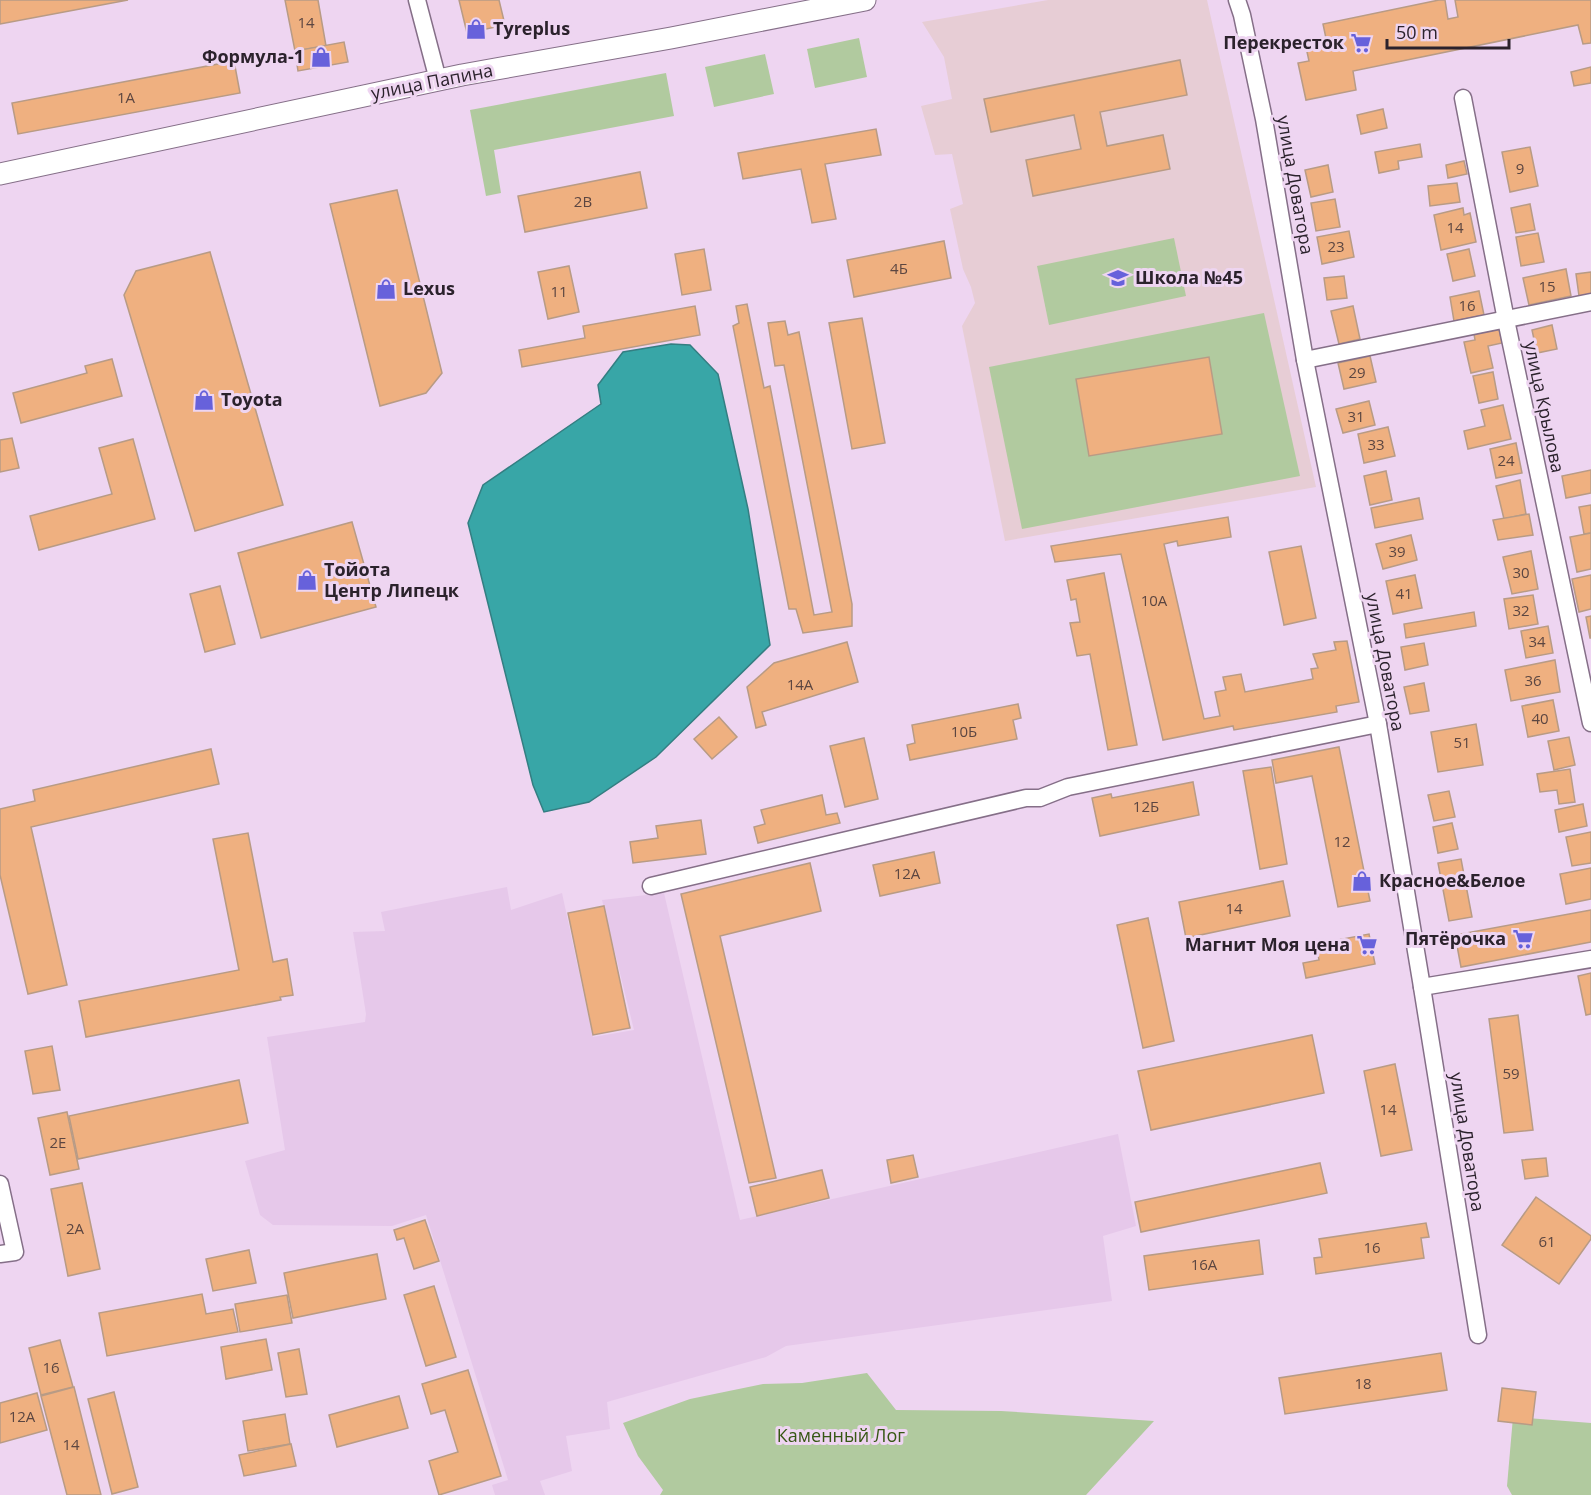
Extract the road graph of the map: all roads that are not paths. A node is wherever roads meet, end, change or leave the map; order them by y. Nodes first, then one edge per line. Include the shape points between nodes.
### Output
1 (417, 0) edge
2 (865, 0) edge
3 (1237, 0) edge
4 (438, 80) junction
5 (1463, 98) dead end
6 (0, 174) edge
7 (1591, 303) edge
8 (1506, 320) junction
9 (1305, 360) junction
10 (1591, 723) edge
11 (1378, 724) junction
12 (651, 886) dead end
13 (1591, 959) edge
14 (1422, 987) junction
15 (0, 1184) edge
16 (7, 1253) edge
17 (1478, 1335) dead end

1 - 4 street
2 - 4 street, улица Папина
3 - 9 street, улица Доватора via 1263,119
4 - 6 street, улица Папина
5 - 8 street, улица Крылова
7 - 8 street
8 - 9 street
8 - 10 street, улица Крылова
9 - 11 street, улица Доватора
11 - 12 street via 1068,787 1040,798 1026,798
11 - 14 street, улица Доватора
13 - 14 street
14 - 17 street, улица Доватора
15 - 16 street

